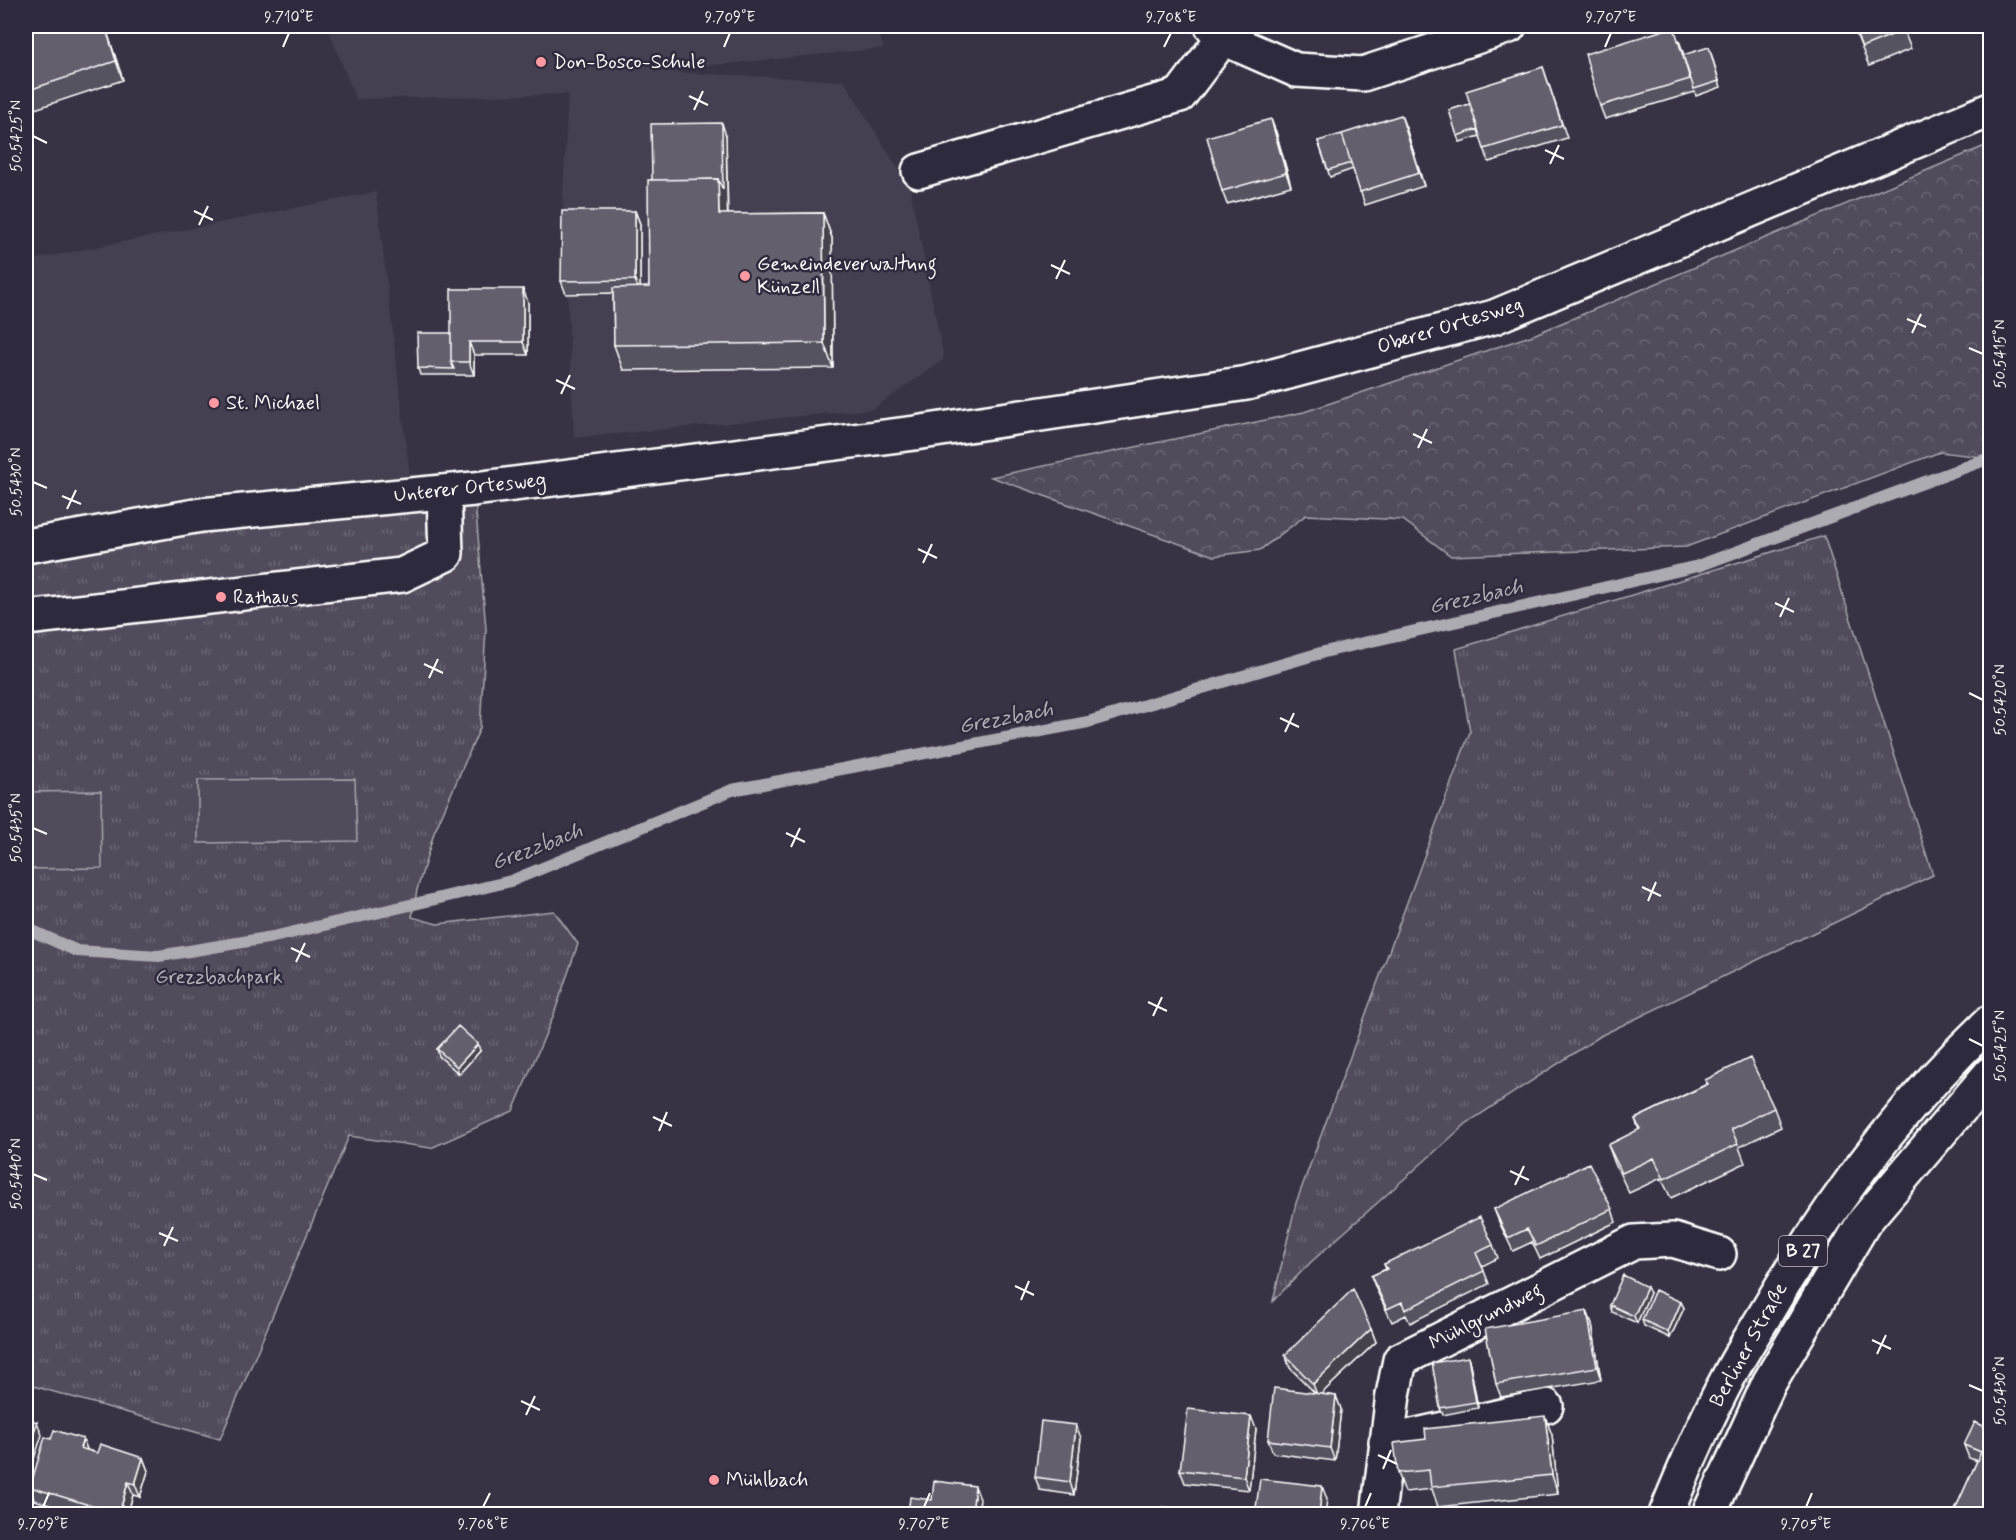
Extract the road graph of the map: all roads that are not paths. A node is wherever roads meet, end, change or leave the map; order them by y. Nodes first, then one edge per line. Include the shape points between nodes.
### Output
1 (1509, 26) edge
2 (1217, 32) edge
3 (1990, 110) edge
4 (919, 171) dead end
5 (915, 433) joint
6 (444, 492) junction
7 (26, 546) edge
8 (26, 618) edge
9 (1990, 1022) edge
10 (1990, 1074) edge
11 (1719, 1254) dead end
12 (1546, 1406) dead end
13 (1386, 1442) junction
14 (1378, 1515) edge
15 (1666, 1515) edge
16 (1709, 1515) edge

1 - 2 main road via 1363,74 1296,70
2 - 4 main road via 1180,95
3 - 5 main road, Oberer Ortesweg via 1494,317 1247,383
5 - 6 main road, Unterer Ortesweg
6 - 7 main road, Unterer Ortesweg via 201,515
6 - 8 main road via 446,554 402,575
9 - 15 main road, Berliner Straße / B 27 via 1911,1105 1836,1200 1730,1374
10 - 16 main road, Berliner Straße / B 27 via 1864,1222 1769,1383
11 - 13 main road, Mühlgrundweg via 1673,1240 1634,1242 1400,1360
12 - 13 main road
13 - 14 main road, Mühlgrundweg

